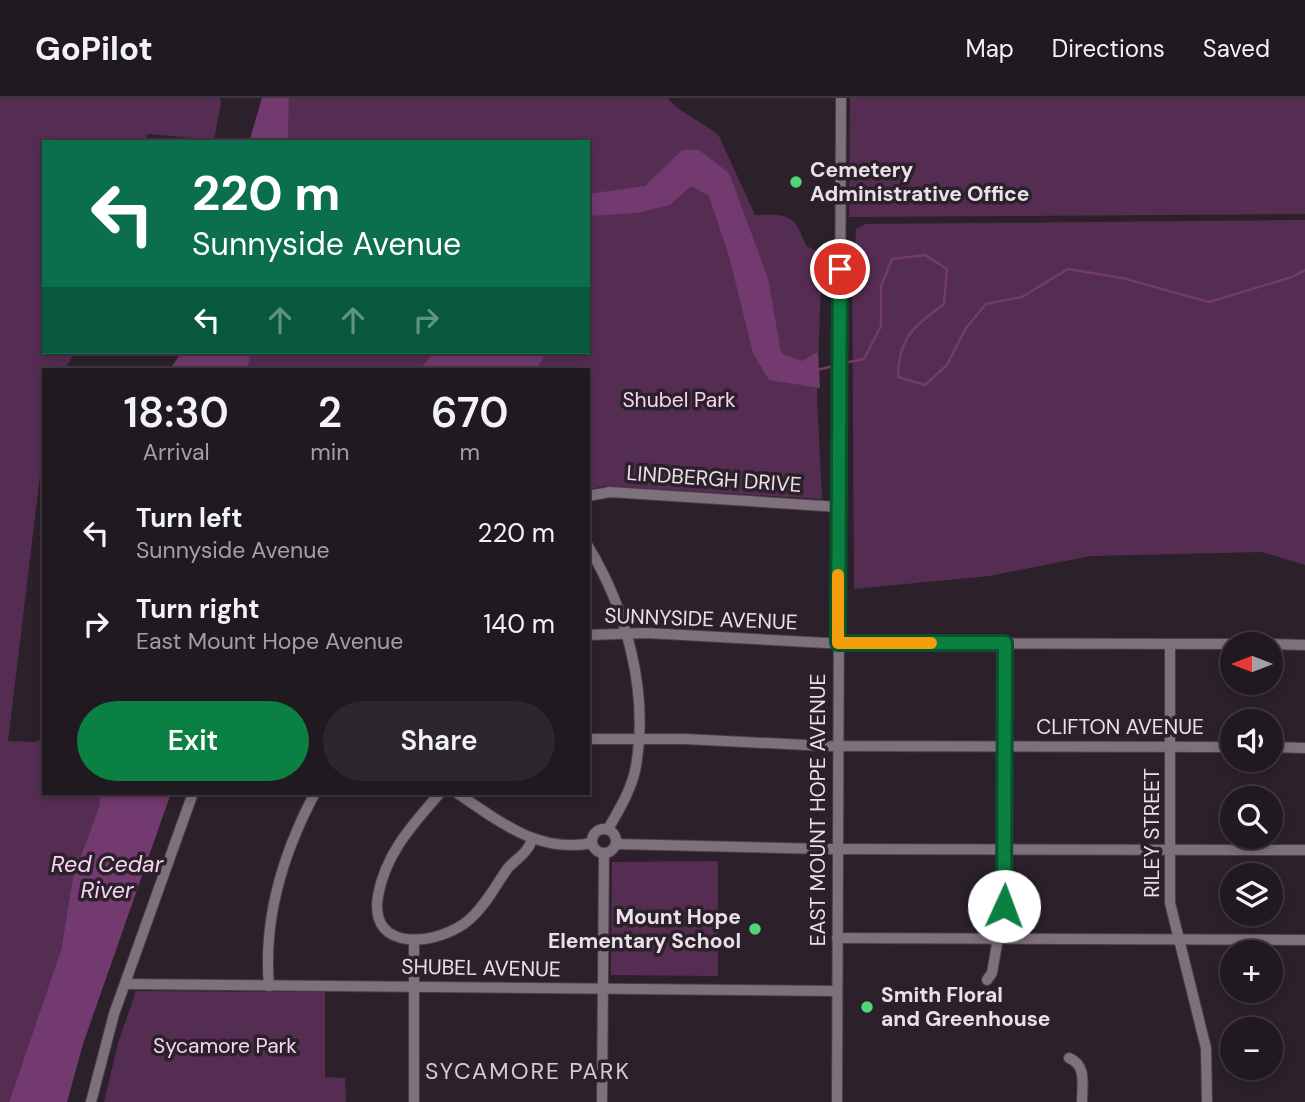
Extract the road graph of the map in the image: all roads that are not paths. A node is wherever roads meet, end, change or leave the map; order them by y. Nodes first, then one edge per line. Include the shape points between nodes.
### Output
1 (841, 98) edge
2 (590, 496) edge
3 (839, 507) junction
4 (590, 550) edge
5 (626, 633) junction
6 (590, 635) edge
7 (838, 643) junction
8 (1005, 643) junction
9 (1170, 644) junction
10 (1220, 644) edge
11 (1283, 644) edge
12 (1305, 645) edge
13 (639, 738) junction
14 (590, 739) edge
15 (838, 746) junction
16 (1006, 746) junction
17 (1170, 747) junction
18 (1220, 747) edge
19 (1283, 747) edge
20 (1305, 748) edge
21 (192, 795) edge
22 (314, 795) edge
23 (438, 795) edge
24 (460, 795) edge
25 (608, 829) junction
26 (532, 840) junction
27 (592, 843) junction
28 (616, 844) junction
29 (837, 849) junction
30 (1006, 849) junction
31 (1171, 850) junction
32 (1305, 850) edge
33 (604, 853) junction
34 (837, 938) junction
35 (998, 939) junction
36 (1180, 939) junction
37 (414, 940) junction
38 (1305, 940) edge
39 (987, 980) dead end
40 (125, 984) junction
41 (269, 986) junction
42 (416, 986) junction
43 (602, 989) junction
44 (837, 990) junction
45 (1069, 1058) dead end
46 (91, 1102) edge
47 (414, 1102) edge
48 (601, 1102) edge
49 (837, 1102) edge
50 (1082, 1102) edge
51 (1207, 1102) edge

1 - 3 street, EAST MOUNT HOPE AVENUE
2 - 3 street, LINDBERGH DRIVE via 610,492
3 - 7 street, EAST MOUNT HOPE AVENUE
4 - 5 street via 610,585
5 - 6 street, SUNNYSIDE AVENUE
5 - 7 street, SUNNYSIDE AVENUE
5 - 13 street via 635,676
7 - 8 street, SUNNYSIDE AVENUE
7 - 15 street, EAST MOUNT HOPE AVENUE
8 - 9 street, SUNNYSIDE AVENUE
8 - 16 street
9 - 10 street, SUNNYSIDE AVENUE
9 - 17 street, RILEY STREET
11 - 12 street
13 - 14 street, CLIFTON AVENUE
13 - 15 street, CLIFTON AVENUE
13 - 25 street via 636,768
15 - 16 street, CLIFTON AVENUE
15 - 29 street, EAST MOUNT HOPE AVENUE
16 - 17 street, CLIFTON AVENUE
16 - 30 street
17 - 18 street, CLIFTON AVENUE
17 - 31 street, RILEY STREET
19 - 20 street
21 - 40 street
22 - 41 street via 279,876 270,933
23 - 37 street via 400,841 377,897 382,926 399,938
24 - 26 street
25 - 27 street via 596,832
25 - 28 street
26 - 27 street via 567,846
26 - 37 street via 468,921 435,939
27 - 33 street
28 - 29 street
28 - 33 street
29 - 30 street
29 - 34 street, EAST MOUNT HOPE AVENUE
30 - 31 street
30 - 35 street
31 - 32 street
31 - 36 street, RILEY STREET via 1170,903
33 - 43 street
34 - 35 street
34 - 44 street, EAST MOUNT HOPE AVENUE
35 - 36 street
35 - 39 street
36 - 38 street
36 - 51 street, RILEY STREET via 1206,1048
37 - 42 street
40 - 41 street, SHUBEL AVENUE
40 - 46 street
41 - 42 street, SHUBEL AVENUE
42 - 43 street, SHUBEL AVENUE
42 - 47 street
43 - 44 street, SHUBEL AVENUE
43 - 48 street
44 - 49 street, EAST MOUNT HOPE AVENUE
45 - 50 street via 1082,1069

